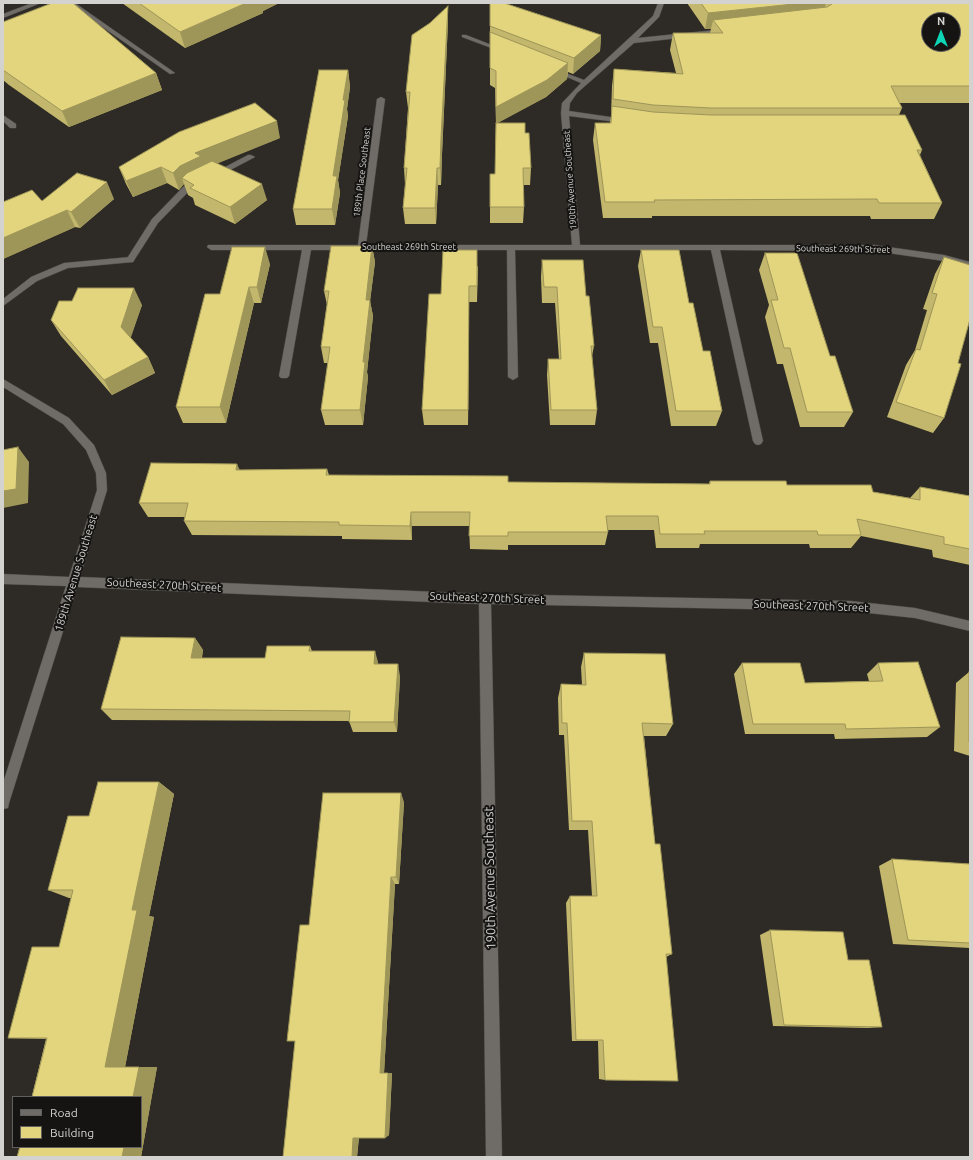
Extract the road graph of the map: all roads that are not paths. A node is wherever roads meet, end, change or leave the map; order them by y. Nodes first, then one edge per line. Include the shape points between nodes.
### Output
1 (38, 3) edge
2 (71, 3) edge
3 (661, 3) edge
4 (3, 16) edge
5 (735, 30) edge
6 (464, 36) dead end
7 (632, 41) junction
8 (514, 55) edge
9 (543, 66) edge
10 (172, 73) dead end
11 (586, 83) junction
12 (381, 99) dead end
13 (565, 113) junction
14 (3, 117) edge
15 (635, 123) edge
16 (13, 126) dead end
17 (250, 157) dead end
18 (211, 247) dead end
19 (307, 247) junction
20 (362, 247) junction
21 (511, 248) junction
22 (576, 248) junction
23 (715, 248) junction
24 (970, 265) edge
25 (3, 303) edge
26 (284, 376) dead end
27 (513, 377) dead end
28 (3, 382) edge
29 (758, 440) dead end
30 (3, 579) edge
31 (74, 581) junction
32 (485, 599) junction
33 (970, 626) edge
34 (3, 803) edge
35 (494, 1157) edge

1 - 4 street
2 - 10 street
3 - 7 street, 190th Avenue Southeast via 656,17
5 - 7 street
6 - 8 street
7 - 11 street, 190th Avenue Southeast
9 - 11 street
11 - 13 street, 190th Avenue Southeast via 574,92 566,103
12 - 20 street, 189th Place Southeast
13 - 15 street, 190th Avenue Southeast
13 - 22 street, 190th Avenue Southeast
14 - 16 street
17 - 25 street via 189,186 155,221 130,260 67,265 34,279
18 - 19 street, Southeast 269th Street
19 - 20 street, Southeast 269th Street
19 - 26 street
20 - 21 street, Southeast 269th Street
21 - 22 street, Southeast 269th Street
21 - 27 street
22 - 23 street, Southeast 269th Street
23 - 24 street, Southeast 269th Street via 874,248 944,258
23 - 29 street
28 - 31 street, 189th Avenue Southeast via 66,421 90,448 101,473 102,490
30 - 31 street, Southeast 270th Street
31 - 32 street, Southeast 270th Street
31 - 34 street, 189th Avenue Southeast
32 - 33 street, Southeast 270th Street via 850,606 915,613
32 - 35 street, 190th Avenue Southeast

